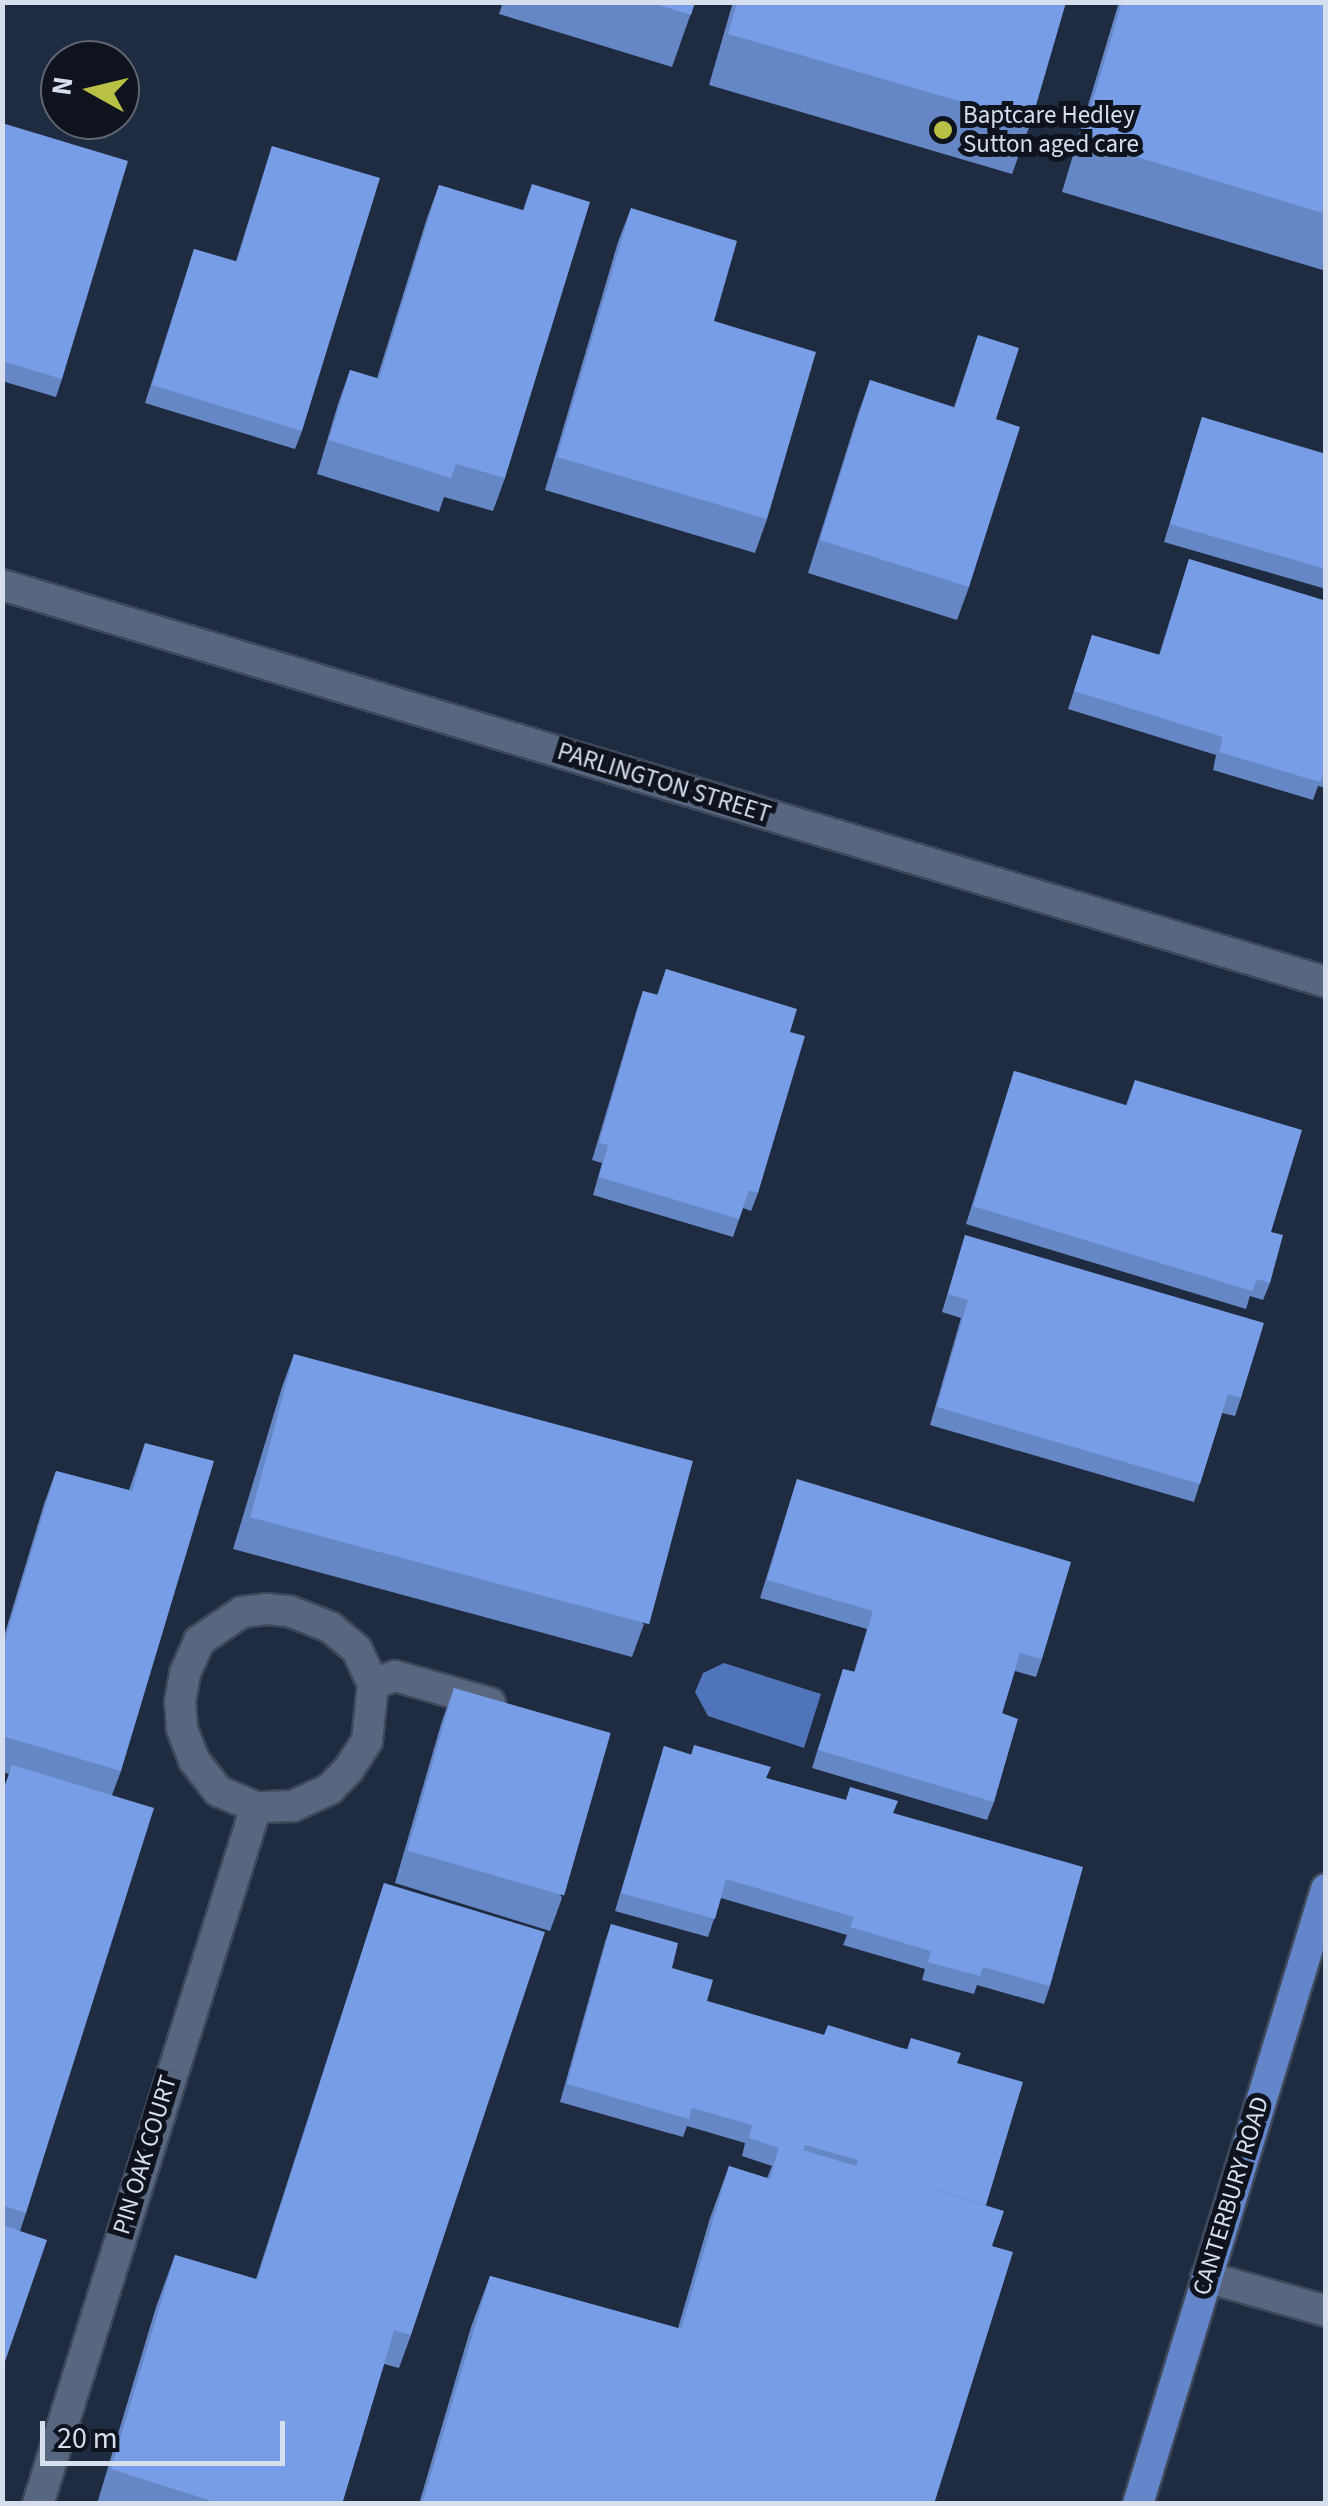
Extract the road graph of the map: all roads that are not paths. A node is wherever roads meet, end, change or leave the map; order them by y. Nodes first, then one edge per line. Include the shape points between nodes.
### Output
1 (2, 584) edge
2 (1326, 982) edge
3 (373, 1684) junction
4 (520, 1711) edge
5 (256, 1807) junction
6 (1326, 1888) edge
7 (1206, 2277) junction
8 (1326, 2311) edge
9 (38, 2504) edge
10 (1138, 2504) edge

1 - 2 street, PARLINGTON STREET
3 - 4 street via 395,1676
3 - 5 street via 366,1741 330,1789 293,1806
3 - 5 street via 357,1650 330,1627 289,1611 242,1612 199,1641 185,1673 182,1728 194,1760 218,1791
5 - 9 street, PIN OAK COURT
6 - 7 main road, CANTERBURY ROAD
7 - 8 street
7 - 10 main road, CANTERBURY ROAD

